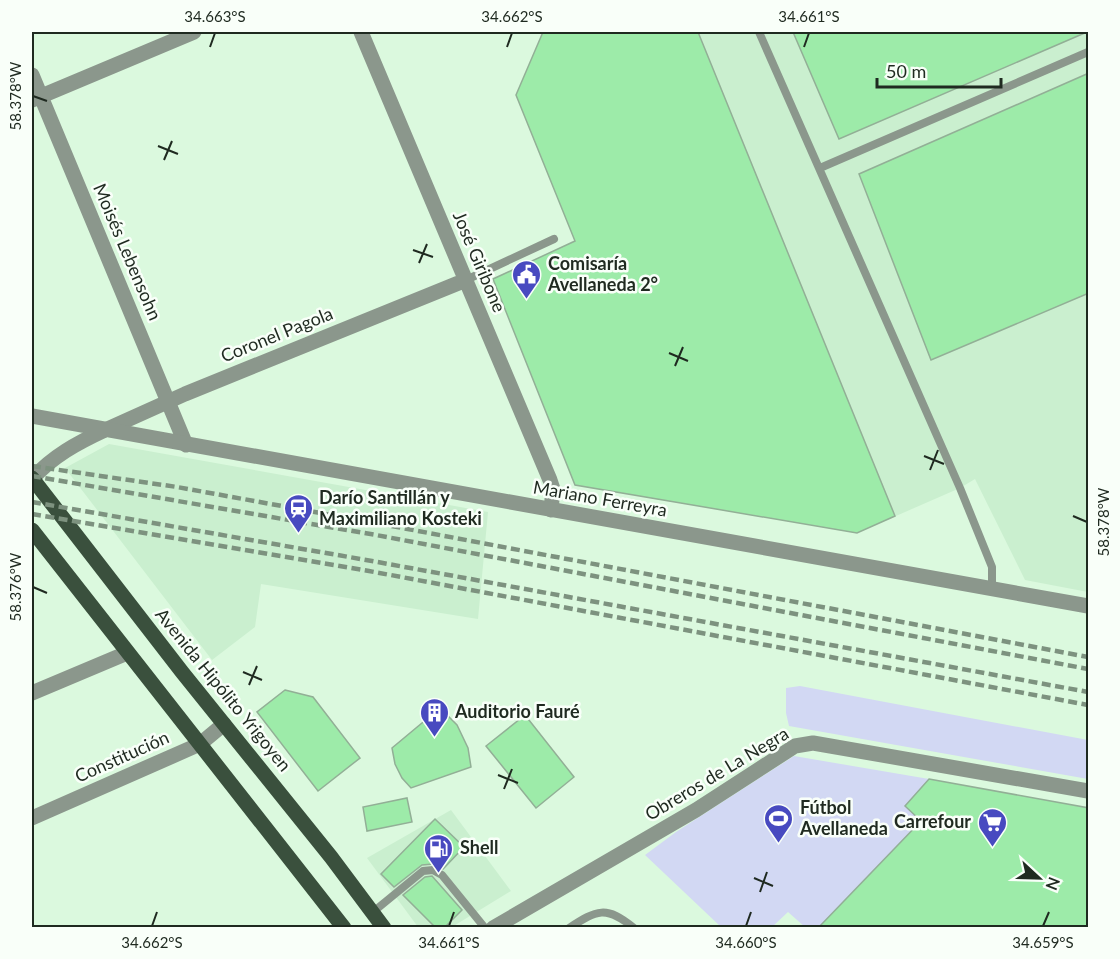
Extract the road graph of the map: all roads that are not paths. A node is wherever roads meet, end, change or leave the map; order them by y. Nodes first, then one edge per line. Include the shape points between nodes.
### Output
1 (194, 32) edge
2 (361, 32) edge
3 (759, 32) edge
4 (1089, 52) edge
5 (32, 75) edge
6 (36, 98) edge
7 (820, 168) junction
8 (554, 239) dead end
9 (466, 280) junction
10 (168, 401) junction
11 (32, 416) edge
12 (105, 430) junction
13 (186, 444) junction
14 (32, 478) edge
15 (551, 510) junction
16 (32, 530) edge
17 (992, 590) junction
18 (1089, 606) edge
19 (127, 653) junction
20 (32, 693) edge
21 (224, 724) junction
22 (200, 744) junction
23 (1089, 791) edge
24 (32, 818) edge
25 (373, 912) junction
26 (344, 927) edge
27 (384, 927) edge
28 (485, 927) edge
29 (493, 927) edge
30 (569, 927) edge
31 (634, 927) edge

1 - 6 street
2 - 9 street, José Giribone
3 - 7 lane
4 - 7 lane
5 - 6 street, Moisés Lebensohn
6 - 10 street, Moisés Lebensohn
7 - 17 lane via 992,567
8 - 9 lane
9 - 10 street, Coronel Pagola
9 - 15 street, José Giribone via 550,480
10 - 12 street, Coronel Pagola
10 - 13 street, Moisés Lebensohn
11 - 12 street, Mariano Ferreyra
12 - 13 street, Mariano Ferreyra
12 - 14 street via 64,451
13 - 15 street, Mariano Ferreyra
14 - 21 main road, Avenida Hipólito Yrigoyen
15 - 17 street, Mariano Ferreyra
16 - 19 main road
17 - 18 street, Mariano Ferreyra
19 - 20 street
19 - 22 main road
21 - 22 street, Constitución
21 - 25 main road, Avenida Hipólito Yrigoyen
22 - 24 street, Constitución
22 - 26 main road
23 - 29 street, Obreros de La Negra via 813,743 795,746 696,810
25 - 27 main road, Avenida Hipólito Yrigoyen
25 - 28 lane via 423,870 433,870 442,875
30 - 31 lane via 588,915 604,912 619,915

